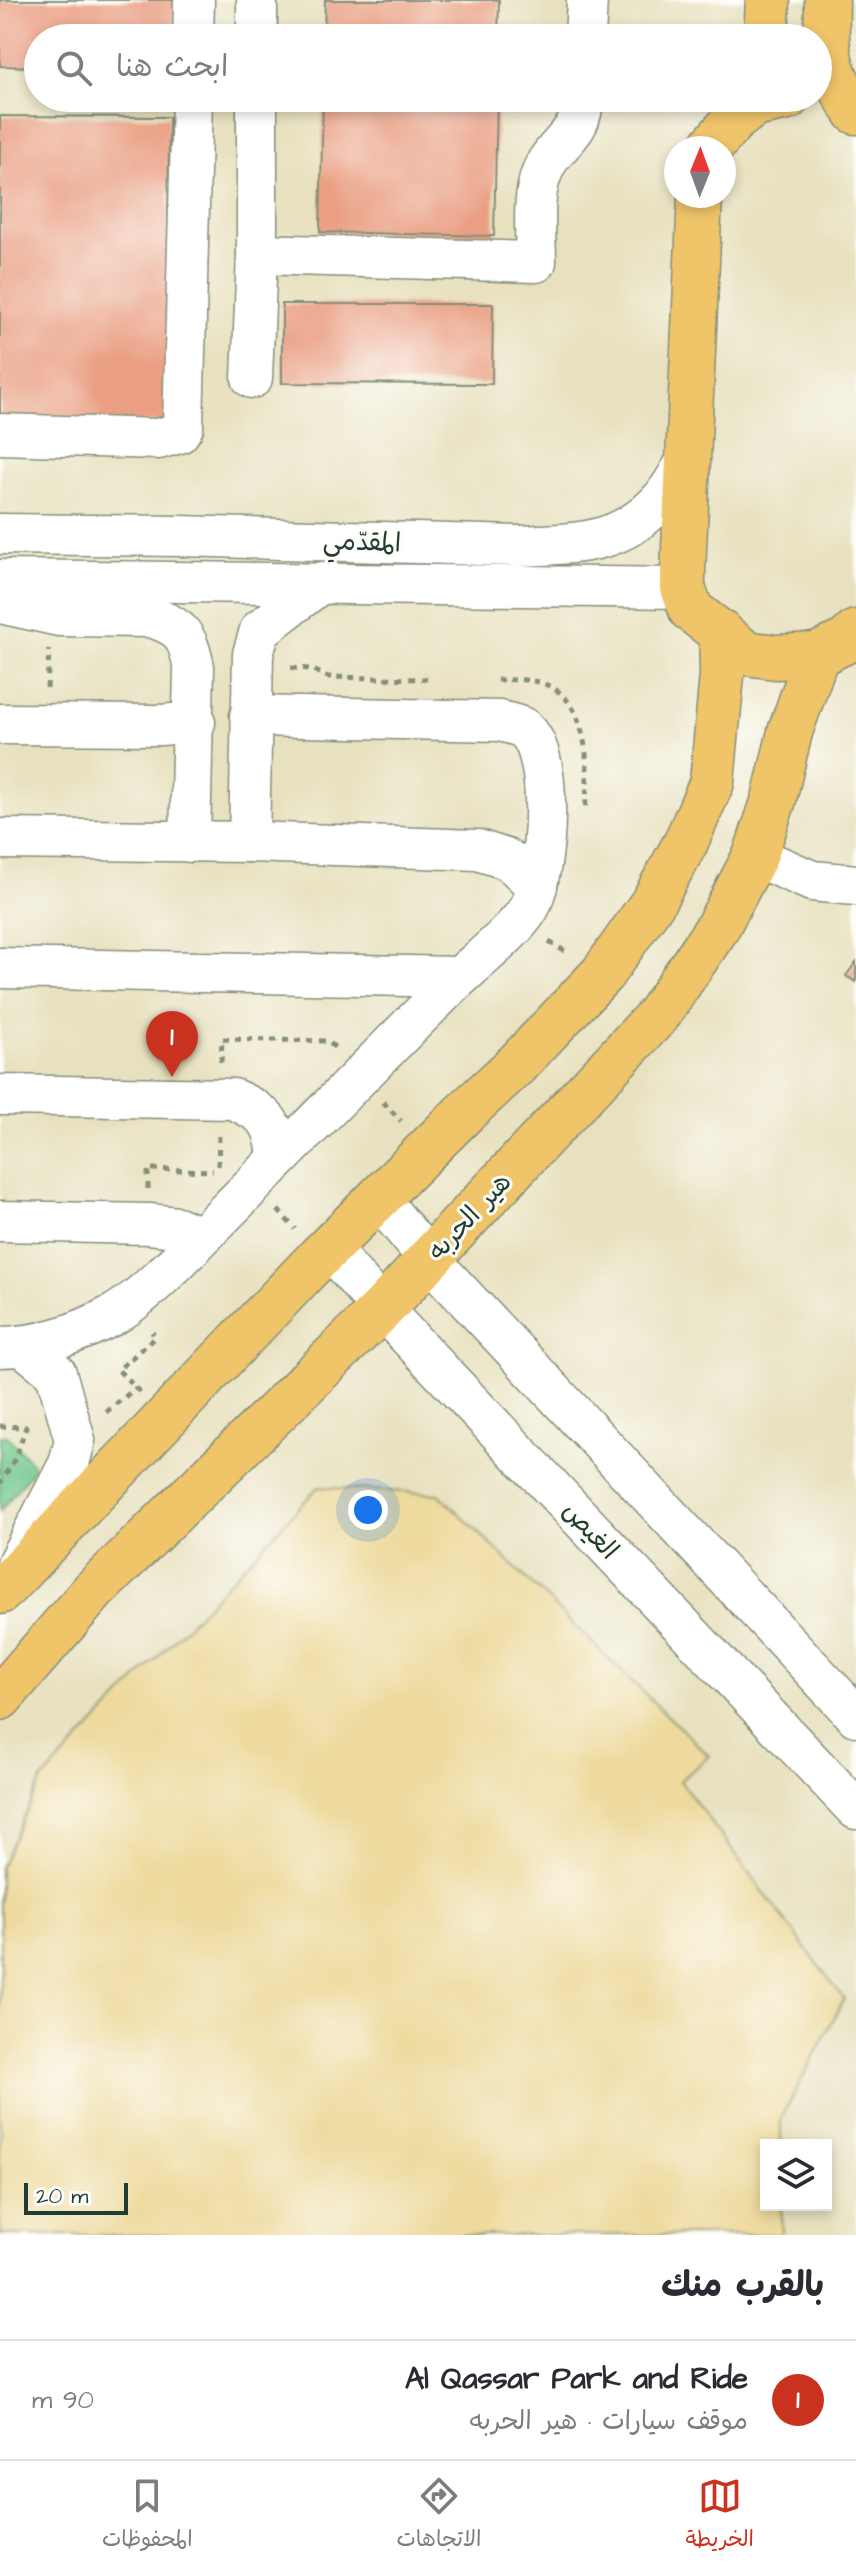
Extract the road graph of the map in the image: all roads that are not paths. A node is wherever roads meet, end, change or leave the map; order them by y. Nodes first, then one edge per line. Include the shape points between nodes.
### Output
1 (194, 0) edge
2 (257, 0) edge
3 (587, 0) edge
4 (768, 0) edge
5 (827, 0) edge
6 (193, 24) edge
7 (257, 24) edge
8 (586, 24) edge
9 (767, 24) edge
10 (826, 24) edge
11 (832, 69) edge
12 (832, 103) edge
13 (192, 112) edge
14 (257, 112) edge
15 (580, 112) edge
16 (856, 115) edge
17 (699, 208) edge
18 (257, 254) junction
19 (252, 378) dead end
20 (0, 434) edge
21 (688, 459) junction
22 (0, 534) edge
23 (0, 580) edge
24 (322, 582) junction
25 (683, 588) junction
26 (0, 603) edge
27 (721, 632) junction
28 (856, 632) edge
29 (817, 655) junction
30 (250, 716) junction
31 (195, 722) junction
32 (0, 724) edge
33 (0, 839) edge
34 (190, 842) junction
35 (249, 842) junction
36 (755, 856) junction
37 (856, 885) edge
38 (537, 886) junction
39 (0, 968) edge
40 (459, 977) junction
41 (0, 1095) edge
42 (278, 1159) junction
43 (378, 1198) junction
44 (0, 1221) edge
45 (200, 1237) junction
46 (329, 1248) junction
47 (429, 1259) junction
48 (382, 1309) junction
49 (12, 1347) edge
50 (4, 1588) edge
51 (838, 1675) edge
52 (0, 1698) edge
53 (856, 1716) edge
54 (856, 1809) edge

1 - 6 street
2 - 7 street
3 - 8 street
4 - 9 main road
5 - 10 main road
11 - 16 main road
12 - 16 main road
13 - 20 street via 183,427 158,439
14 - 18 street
15 - 18 street via 577,126 546,162 537,190 536,262
17 - 21 main road
18 - 19 street
21 - 22 street, المقدّمي via 662,500 630,529 568,543
21 - 25 main road
23 - 24 street, المقدّمي
24 - 25 street, المقدّمي
24 - 30 street via 260,630 253,654
25 - 27 main road via 691,610
26 - 31 street via 50,614 150,617 180,630 189,642 194,667
27 - 29 main road via 746,653
27 - 43 main road via 712,782 653,902 603,973
28 - 29 main road
29 - 36 main road, هير الحربه
30 - 35 street
30 - 38 street via 500,721 524,729 541,753 546,788
31 - 32 street
31 - 34 street
33 - 34 street
34 - 35 street
35 - 38 street via 478,850 509,860
36 - 37 street via 812,881
36 - 47 main road, هير الحربه via 717,928 658,1015
38 - 40 street via 517,923
39 - 40 street
40 - 42 street
41 - 42 street via 233,1099 261,1111 276,1138
42 - 45 street
43 - 46 main road
43 - 47 street
44 - 45 street via 177,1227
45 - 49 street via 117,1313 80,1331
46 - 48 street, الغيص
46 - 50 main road
47 - 48 main road, هير الحربه
47 - 51 street
48 - 52 main road, هير الحربه via 94,1590
48 - 54 street, الغيص
49 - 50 street via 56,1373 75,1440 69,1464
51 - 53 street

